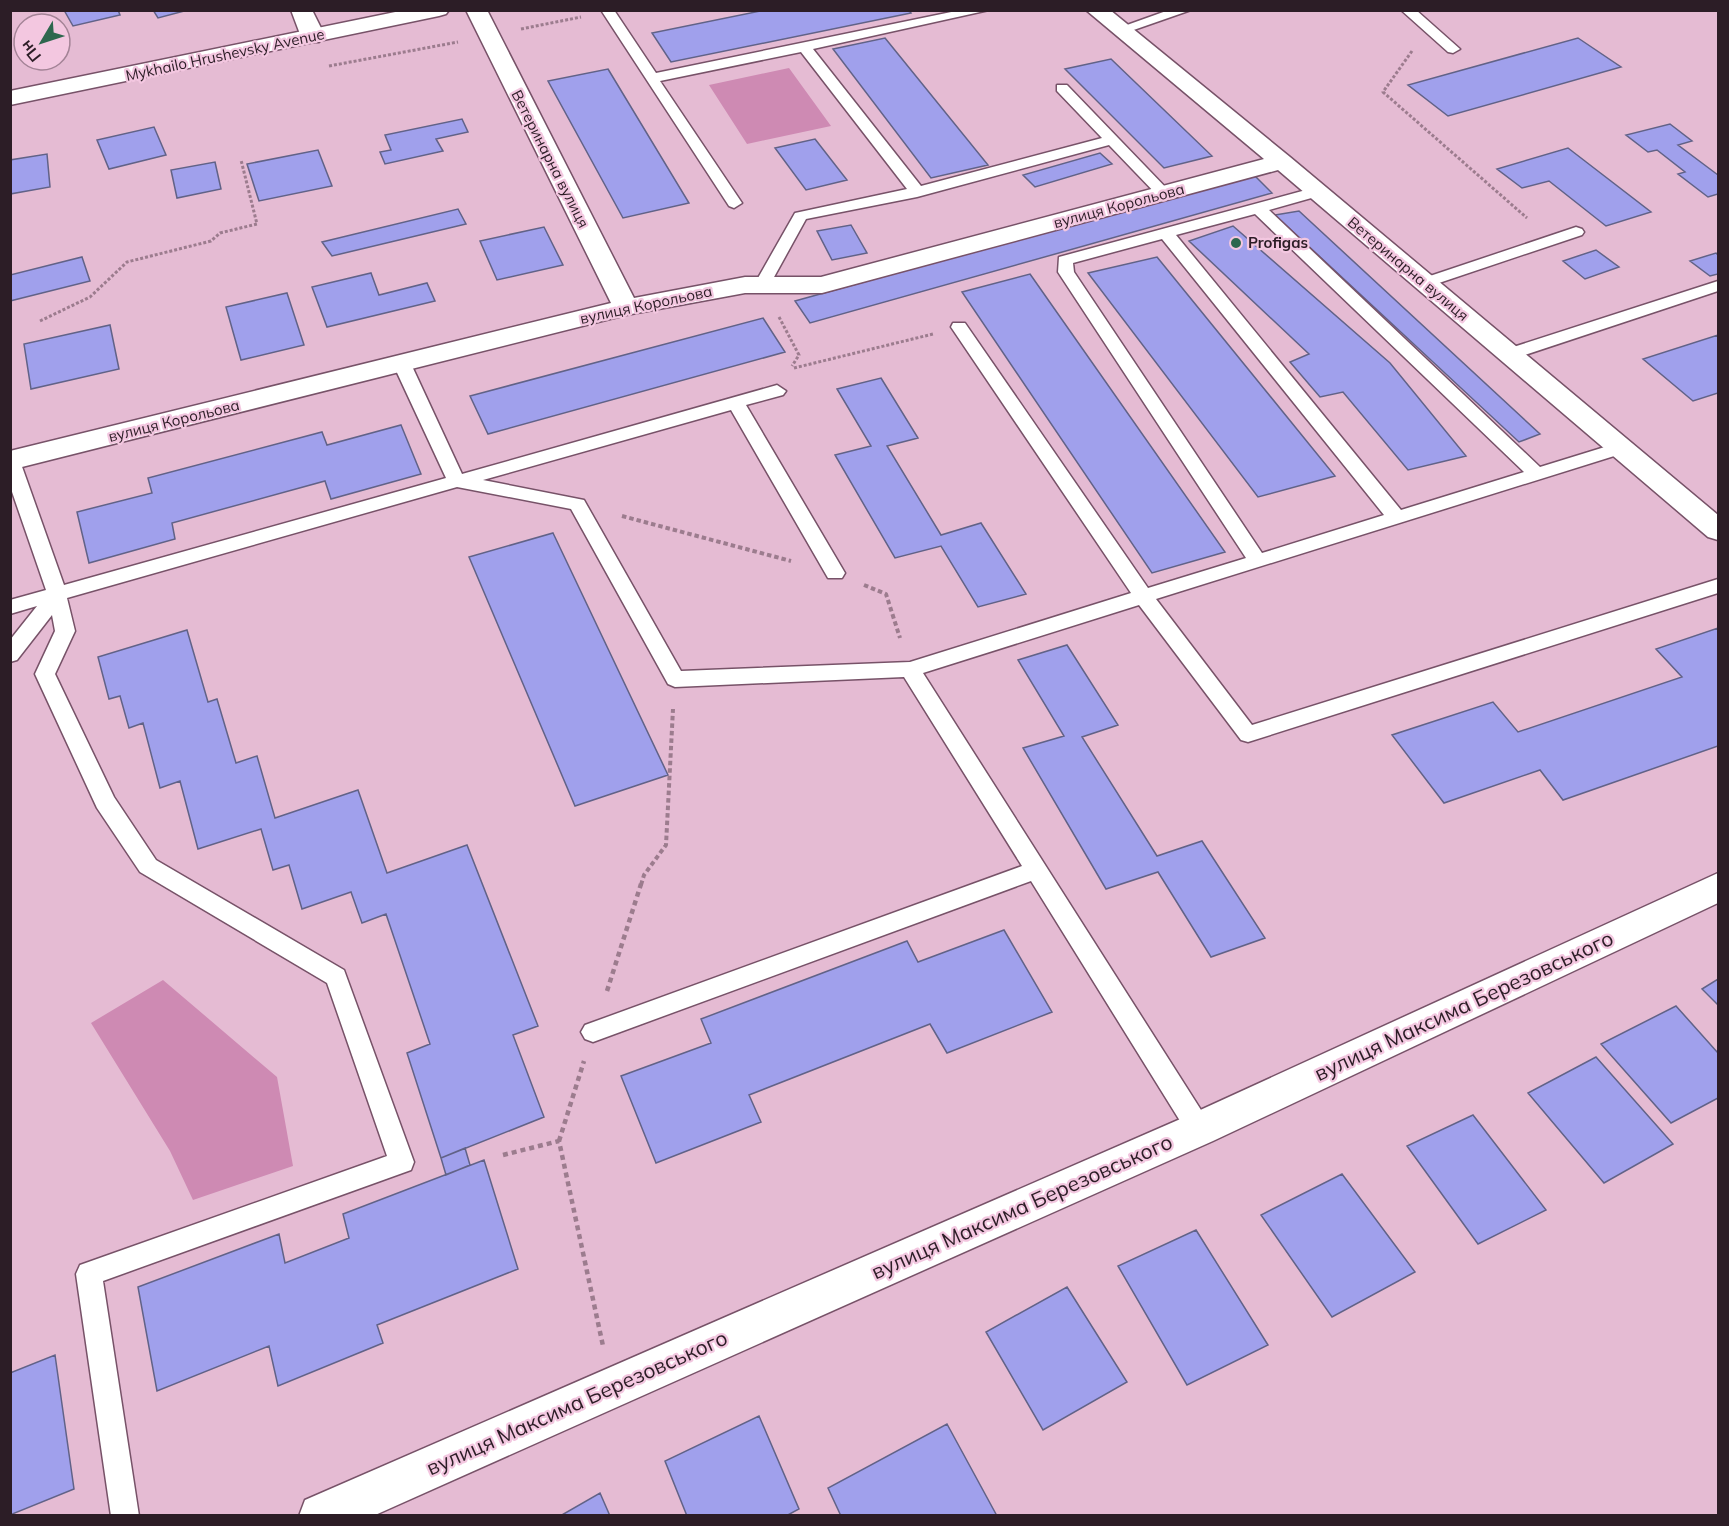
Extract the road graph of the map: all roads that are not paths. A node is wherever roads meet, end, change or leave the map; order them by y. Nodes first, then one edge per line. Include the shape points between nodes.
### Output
1 (301, 10) edge
2 (439, 10) edge
3 (476, 10) edge
4 (607, 10) edge
5 (983, 10) edge
6 (1096, 10) edge
7 (1185, 10) edge
8 (1407, 10) edge
9 (1120, 30) junction
10 (311, 37) junction
11 (804, 47) junction
12 (1453, 49) dead end
13 (651, 78) junction
14 (1062, 88) dead end
15 (10, 98) edge
16 (1112, 140) junction
17 (1282, 162) junction
18 (917, 192) junction
19 (1317, 192) junction
20 (1164, 194) junction
21 (734, 203) dead end
22 (1258, 208) junction
23 (1576, 232) dead end
24 (1166, 233) junction
25 (1424, 283) junction
26 (762, 285) junction
27 (1719, 286) edge
28 (626, 307) junction
29 (959, 327) road end
30 (1510, 354) junction
31 (402, 364) junction
32 (777, 390) dead end
33 (735, 402) junction
34 (1621, 448) junction
35 (11, 461) edge
36 (1536, 474) junction
37 (456, 482) junction
38 (1397, 518) junction
39 (1719, 530) edge
40 (1258, 561) junction
41 (835, 573) road end
42 (1719, 586) edge
43 (57, 594) junction
44 (1143, 596) junction
45 (10, 607) edge
46 (10, 655) edge
47 (910, 669) junction
48 (1038, 869) junction
49 (1719, 887) edge
50 (593, 1032) road end
51 (1199, 1129) junction
52 (125, 1515) edge
53 (321, 1515) edge

1 - 10 street
2 - 10 street, Mykhailo Hrushevsky Avenue
3 - 28 street, Ветеринарна вулиця
4 - 13 lane
5 - 11 lane
6 - 9 street, Ветеринарна вулиця
7 - 9 lane
8 - 12 lane
9 - 17 street, Ветеринарна вулиця
10 - 15 street, Mykhailo Hrushevsky Avenue
11 - 13 lane
11 - 18 lane
13 - 21 lane
14 - 16 lane
16 - 18 lane
16 - 20 lane
17 - 19 street, Ветеринарна вулиця
17 - 20 street, вулиця Корольова
18 - 26 lane via 800,216
19 - 22 lane
19 - 25 street, Ветеринарна вулиця
20 - 26 street, вулиця Корольова via 822,285
22 - 24 lane
22 - 36 lane
23 - 25 lane
24 - 38 lane
24 - 40 lane via 1065,260 1066,272
25 - 30 street, Ветеринарна вулиця
26 - 28 street, вулиця Корольова
27 - 30 lane
28 - 31 street, вулиця Корольова
29 - 44 lane
30 - 34 street, Ветеринарна вулиця
31 - 35 street, вулиця Корольова
31 - 37 lane
32 - 33 lane
33 - 37 lane
33 - 41 lane
34 - 36 lane
34 - 39 street, Ветеринарна вулиця
35 - 43 lane
36 - 38 lane
37 - 43 lane
37 - 47 lane via 577,504 675,680
38 - 40 lane
40 - 44 lane
42 - 44 lane via 1248,734
43 - 45 lane
43 - 46 lane
43 - 52 lane via 65,631 45,674 105,802 148,866 336,977 402,1162 89,1274
44 - 47 lane
47 - 48 lane
48 - 50 lane
48 - 51 lane
49 - 51 street, вулиця Максима Березовського
51 - 53 street, вулиця Максима Березовського

